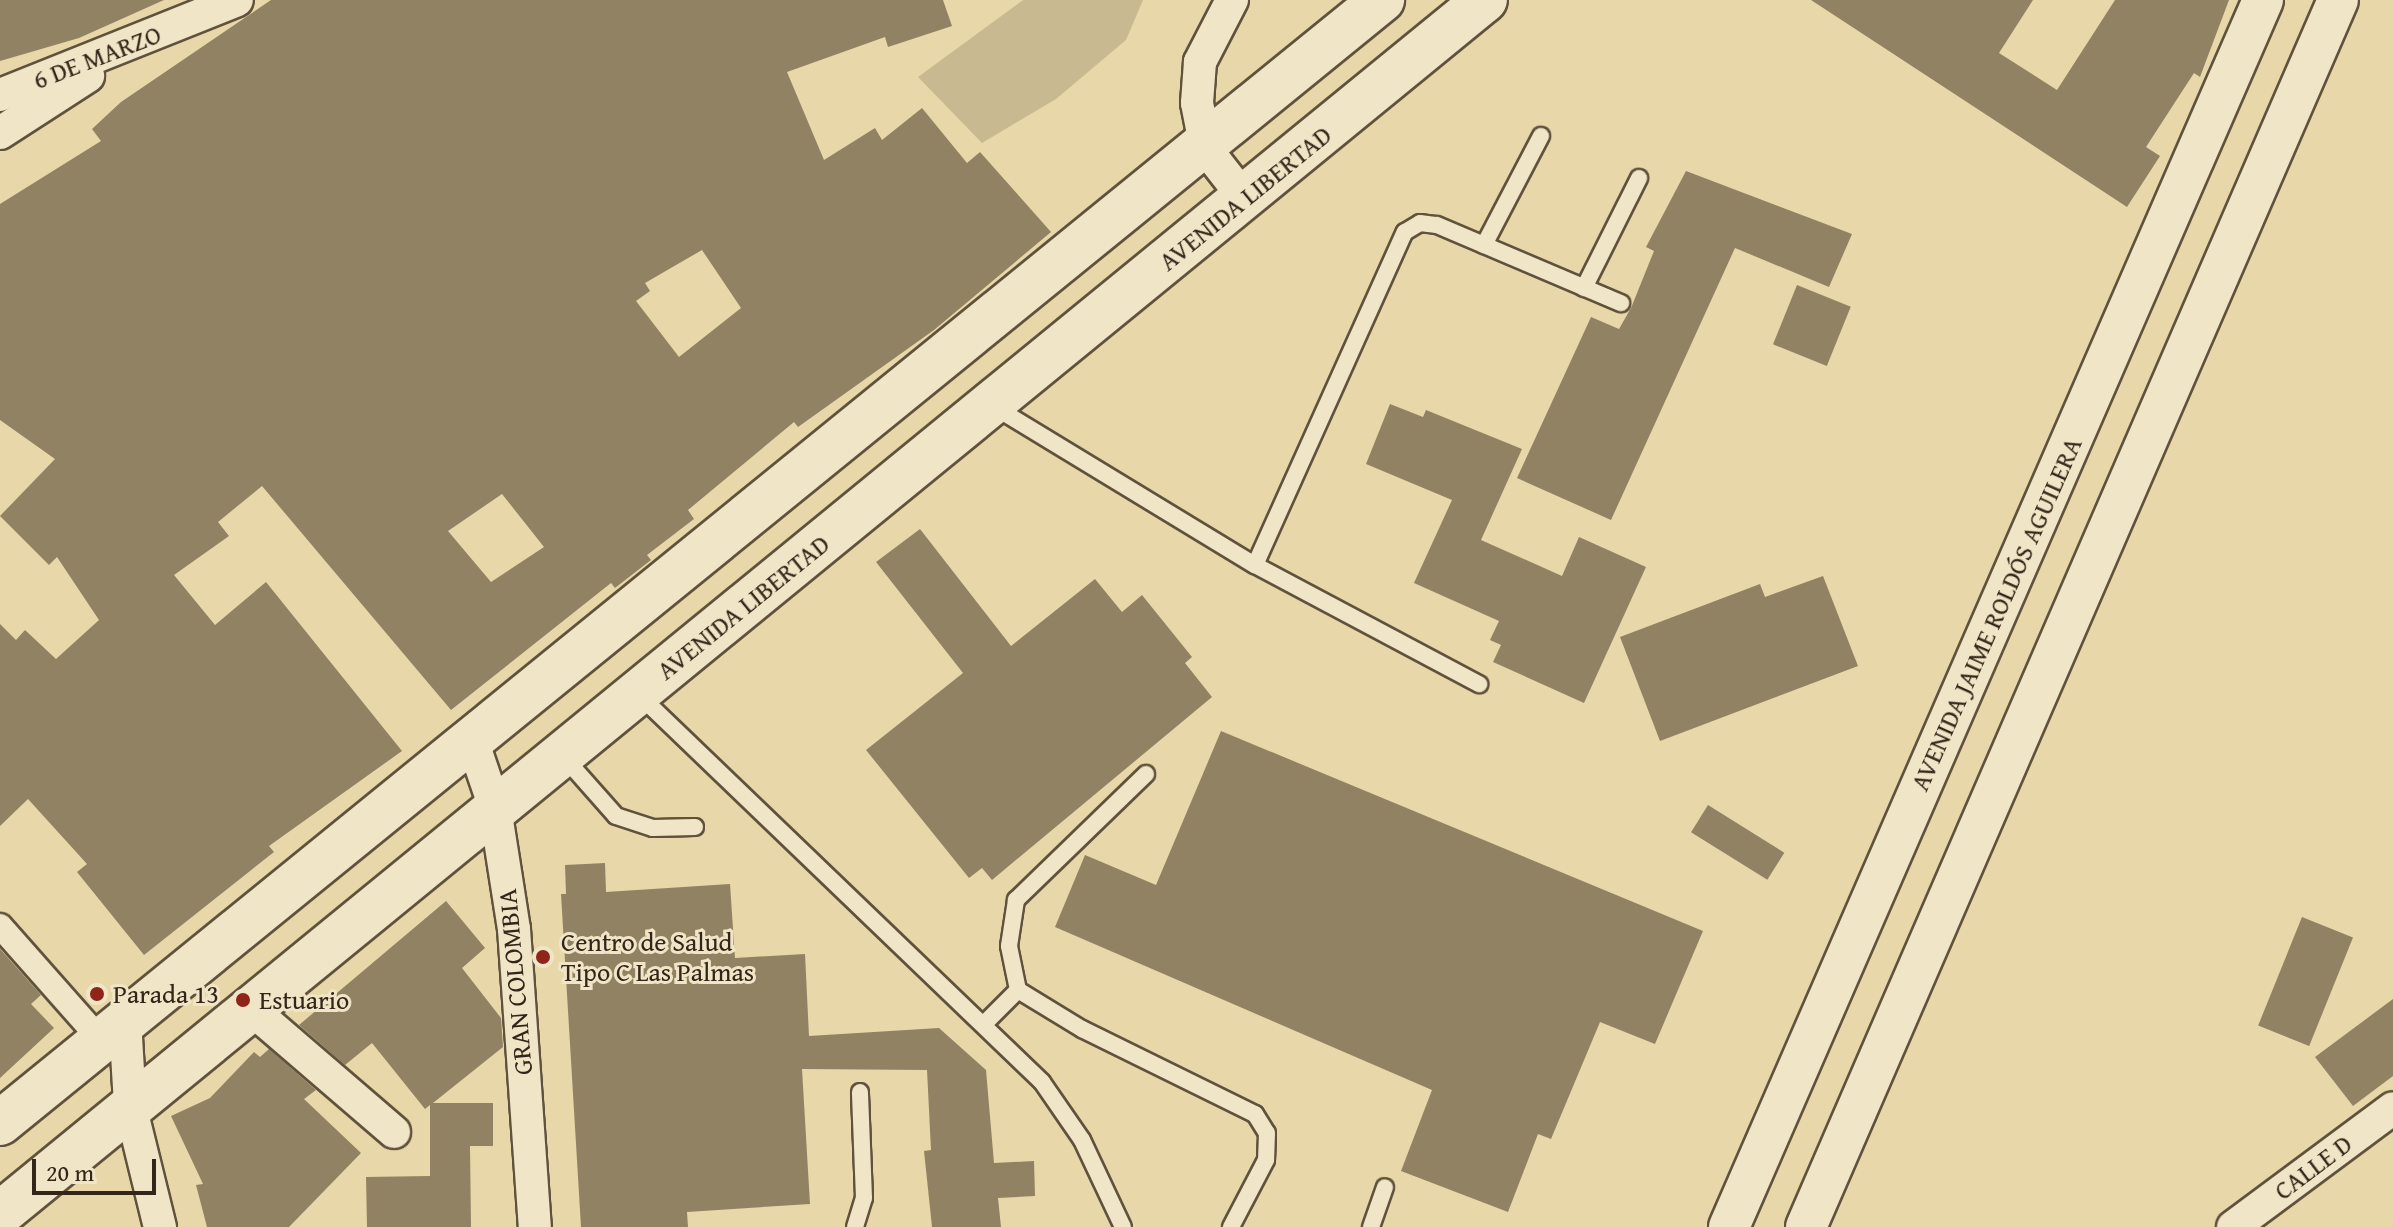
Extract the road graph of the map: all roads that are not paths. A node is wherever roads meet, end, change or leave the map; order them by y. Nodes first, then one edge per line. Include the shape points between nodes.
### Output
1 (237, 0) edge
2 (1232, 0) edge
3 (1382, 0) edge
4 (1485, 0) edge
5 (2263, 0) edge
6 (2338, 0) edge
7 (141, 42) junction
8 (0, 95) edge
9 (0, 133) edge
10 (1541, 136) dead end
11 (1206, 149) junction
12 (1639, 178) dead end
13 (1245, 199) junction
14 (1484, 245) junction
15 (1584, 288) junction
16 (1621, 303) dead end
17 (992, 405) junction
18 (1255, 565) junction
19 (1479, 684) dead end
20 (637, 693) junction
21 (472, 740) junction
22 (561, 754) junction
23 (1146, 774) dead end
24 (495, 808) junction
25 (695, 827) dead end
26 (0, 926) edge
27 (1018, 990) junction
28 (250, 1008) junction
29 (985, 1023) junction
30 (113, 1030) junction
31 (860, 1092) dead end
32 (130, 1105) junction
33 (2393, 1108) edge
34 (0, 1123) edge
35 (394, 1132) dead end
36 (1385, 1187) dead end
37 (0, 1214) edge
38 (160, 1227) edge
39 (535, 1227) edge
40 (855, 1227) edge
41 (1123, 1227) edge
42 (1231, 1227) edge
43 (1371, 1227) edge
44 (1729, 1227) edge
45 (1806, 1227) edge
46 (2233, 1227) edge

1 - 7 street, 6 DE MARZO
2 - 11 street via 1200,62 1197,103
3 - 11 main road
4 - 13 main road, AVENIDA LIBERTAD
5 - 44 street, AVENIDA JAIME ROLDÓS AGUILERA
6 - 45 street
7 - 8 street, 6 DE MARZO
7 - 9 street
10 - 14 lane
11 - 13 street
11 - 21 main road
12 - 15 lane
13 - 17 main road, AVENIDA LIBERTAD
14 - 15 lane
14 - 18 lane via 1437,225 1420,223 1405,232
15 - 16 lane
17 - 18 lane
17 - 20 main road, AVENIDA LIBERTAD
18 - 19 lane
20 - 22 main road, AVENIDA LIBERTAD
20 - 29 lane
21 - 24 street, GRAN COLOMBIA
21 - 30 main road
22 - 24 main road, AVENIDA LIBERTAD
22 - 25 lane via 616,816 653,828
23 - 27 lane via 1035,875 1016,900 1009,946
24 - 28 main road, AVENIDA LIBERTAD
24 - 39 street, GRAN COLOMBIA via 514,929
26 - 30 street
27 - 29 lane
27 - 42 lane via 1082,1029 1255,1114 1267,1133 1266,1160
28 - 32 main road, AVENIDA LIBERTAD
28 - 35 street
29 - 41 lane via 1042,1082 1074,1128
30 - 32 street
30 - 34 main road
31 - 40 lane via 864,1198
32 - 37 main road, AVENIDA LIBERTAD
32 - 38 street
33 - 46 street, CALLE D
36 - 43 lane

